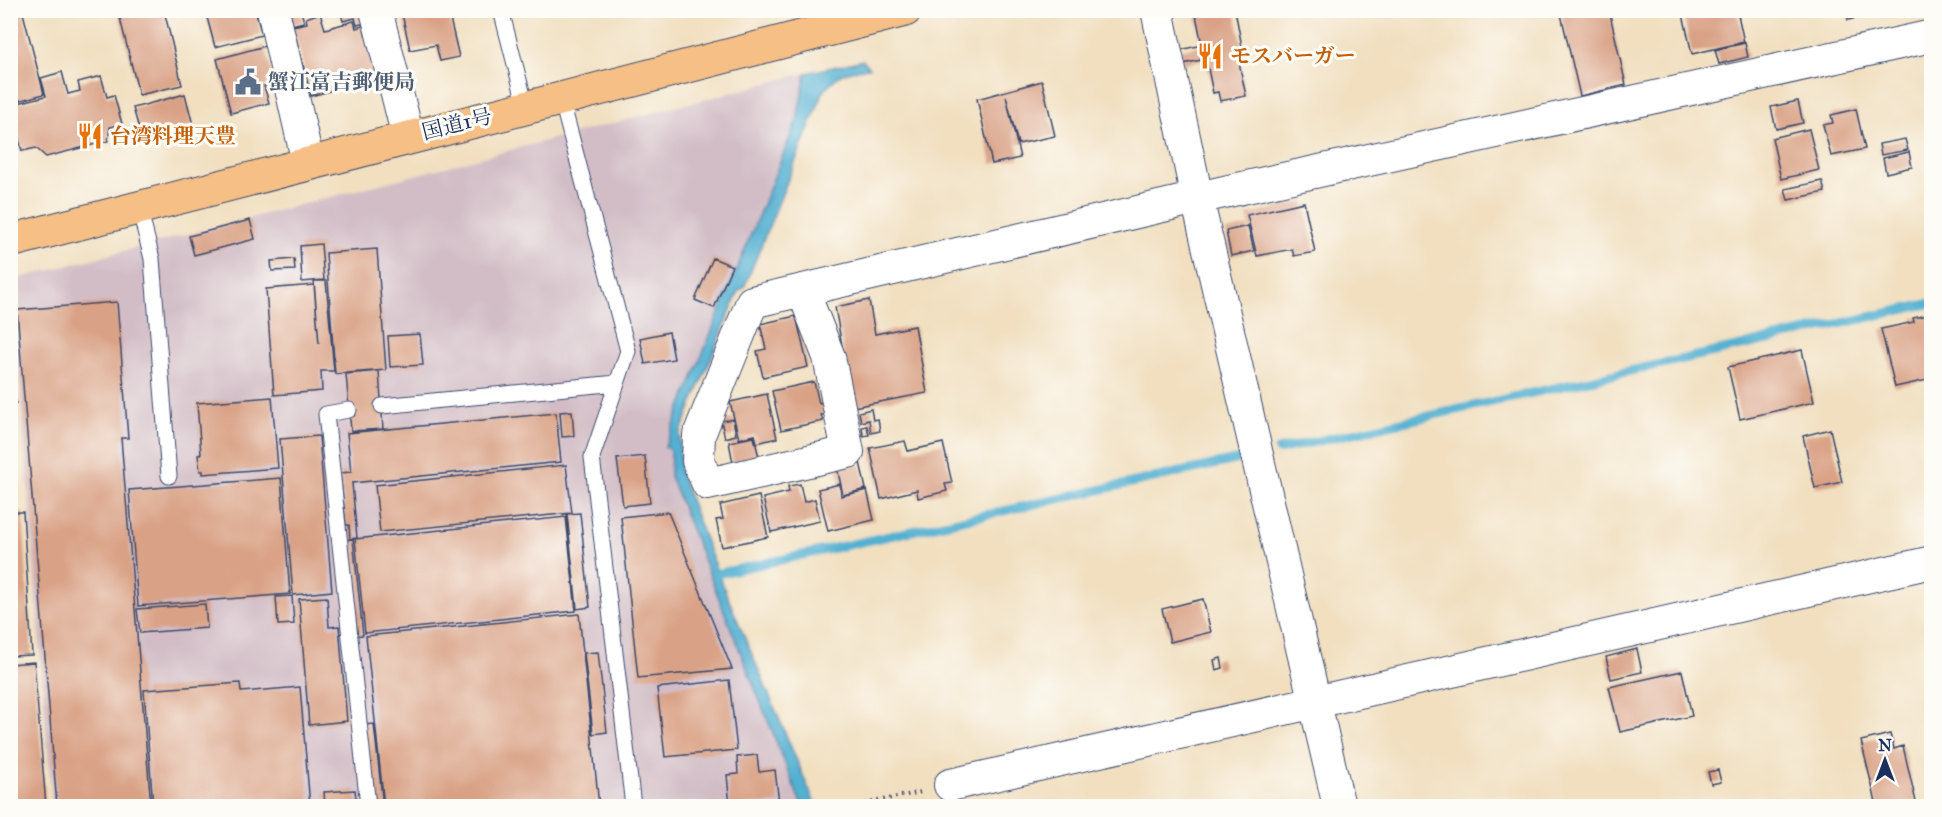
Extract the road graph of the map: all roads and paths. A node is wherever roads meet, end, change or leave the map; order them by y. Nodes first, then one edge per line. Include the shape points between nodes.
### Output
1 (273, 10) edge
2 (376, 10) edge
3 (496, 10) edge
4 (905, 10) edge
5 (1156, 10) edge
6 (1932, 36) edge
7 (561, 98) junction
8 (526, 107) junction
9 (408, 137) junction
10 (308, 163) junction
11 (1197, 198) junction
12 (139, 207) junction
13 (10, 241) edge
14 (803, 291) junction
15 (617, 383) junction
16 (382, 406) dead end
17 (349, 410) dead end
18 (169, 476) dead end
19 (1932, 562) edge
20 (1315, 703) junction
21 (950, 785) joint
22 (368, 807) edge
23 (633, 807) edge
24 (854, 807) edge
25 (1339, 807) edge

1 - 10 street
2 - 9 street
3 - 8 lane via 502,14
4 - 7 highway, 国道1号
5 - 11 street
6 - 11 street
7 - 8 highway, 国道1号
7 - 15 lane via 628,351
8 - 9 highway, 国道1号
9 - 10 highway, 国道1号
10 - 12 highway, 国道1号
11 - 14 street
11 - 20 street
12 - 13 highway, 国道1号
12 - 18 lane via 152,260
14 - 14 street via 752,302 699,435 698,461 708,484 848,452 829,357
15 - 16 lane
15 - 23 lane via 591,457
17 - 22 lane via 326,414
19 - 20 street
20 - 21 street
20 - 25 street
21 - 24 path

